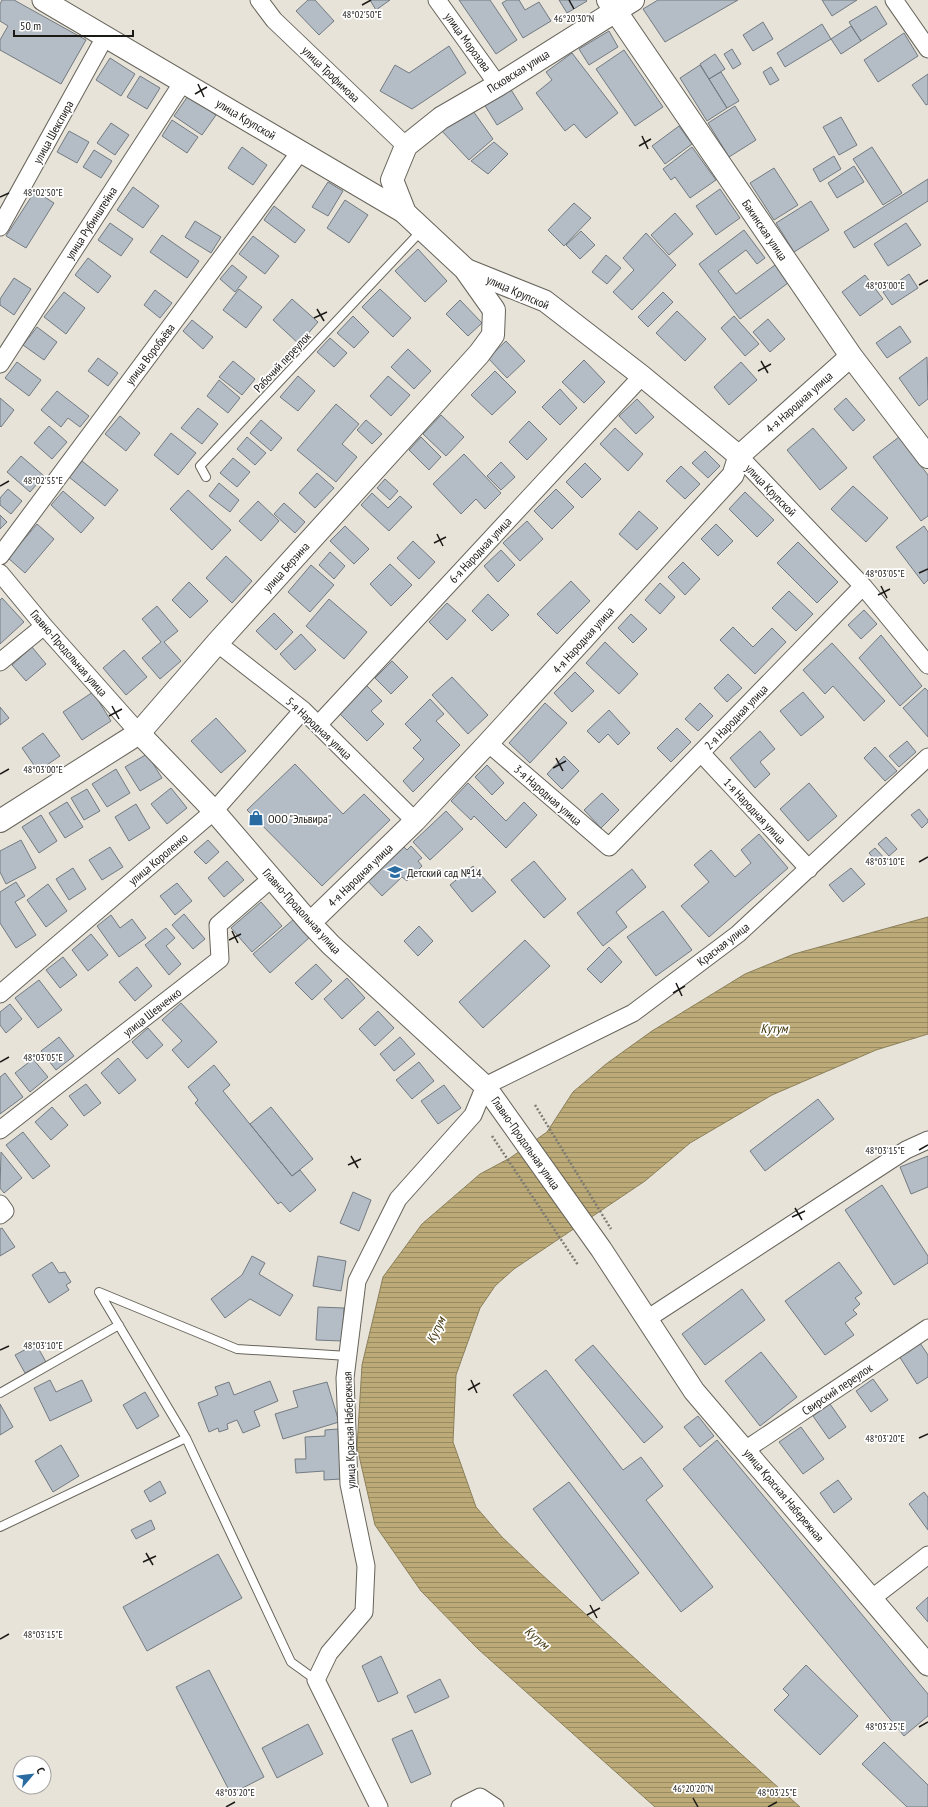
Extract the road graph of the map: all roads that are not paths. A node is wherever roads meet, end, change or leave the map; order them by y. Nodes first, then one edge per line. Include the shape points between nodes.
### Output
1 (43, 0) edge
2 (259, 0) edge
3 (437, 0) edge
4 (894, 0) edge
5 (619, 4) edge
6 (105, 36) junction
7 (928, 49) edge
8 (183, 82) junction
9 (498, 85) junction
10 (406, 146) junction
11 (300, 152) junction
12 (404, 213) junction
13 (0, 227) edge
14 (422, 230) junction
15 (465, 269) junction
16 (851, 356) junction
17 (0, 364) edge
18 (642, 376) junction
19 (739, 456) junction
20 (928, 457) edge
21 (206, 477) dead end
22 (0, 556) edge
23 (0, 573) edge
24 (863, 586) junction
25 (44, 626) junction
26 (217, 643) junction
27 (0, 662) edge
28 (928, 665) edge
29 (303, 710) junction
30 (318, 725) junction
31 (139, 733) junction
32 (488, 743) junction
33 (701, 753) junction
34 (928, 757) edge
35 (214, 811) junction
36 (0, 820) edge
37 (415, 821) junction
38 (608, 847) joint
39 (809, 869) junction
40 (272, 878) junction
41 (310, 923) junction
42 (0, 994) edge
43 (485, 1086) junction
44 (0, 1130) edge
45 (928, 1140) edge
46 (0, 1204) edge
47 (0, 1215) edge
48 (601, 1249) joint
49 (647, 1319) junction
50 (119, 1325) junction
51 (928, 1328) edge
52 (348, 1356) junction
53 (0, 1393) edge
54 (186, 1438) junction
55 (745, 1450) junction
56 (0, 1527) edge
57 (928, 1555) edge
58 (871, 1599) junction
59 (928, 1665) edge
60 (316, 1680) junction
61 (379, 1807) edge
62 (460, 1807) edge
63 (495, 1807) edge

1 - 6 street, улица Крупской
2 - 10 street, улица Трофимова via 274,20
3 - 9 street, улица Морозова
4 - 7 street
5 - 9 main road, Псковская улица
5 - 16 main road, Бакинская улица
6 - 8 street, улица Крупской
6 - 13 street, улица Шекспира
8 - 11 street, улица Крупской
8 - 17 street, улица Рубинштейна
9 - 10 main road, Псковская улица via 440,118
10 - 12 main road via 392,180
11 - 12 street, улица Крупской
11 - 22 street, улица Воробьёва
12 - 14 main road, улица Крупской
14 - 15 main road, улица Крупской
14 - 21 lane, Рабочий переулок via 200,466
15 - 18 street, улица Крупской via 545,301
15 - 26 main road, улица Берзина via 494,310 494,335
16 - 19 street, 4-я Народная улица
16 - 20 main road, Бакинская улица
18 - 19 street, улица Крупской
18 - 30 street, 6-я Народная улица
19 - 24 street, улица Крупской
19 - 32 street, 4-я Народная улица via 733,475
23 - 25 street, Главно-Продольная улица
24 - 28 street, улица Крупской
24 - 33 street, 2-я Народная улица
25 - 27 street
25 - 31 street, Главно-Продольная улица
26 - 29 street, 5-я Народная улица
26 - 31 main road, улица Берзина
29 - 30 street, 5-я Народная улица
29 - 35 street, улица Короленко
30 - 37 street, 5-я Народная улица
31 - 35 street, Главно-Продольная улица
31 - 36 main road, улица Берзина
32 - 37 street, 4-я Народная улица
32 - 38 street, 3-я Народная улица
33 - 38 street, 2-я Народная улица
33 - 39 street, 1-я Народная улица
34 - 39 street, Красная улица
35 - 40 street, Главно-Продольная улица
35 - 42 street, улица Короленко
37 - 41 street, 4-я Народная улица
39 - 43 street, Красная улица via 738,934 633,1013
40 - 41 street, Главно-Продольная улица
40 - 44 street, улица Шевченко via 218,925 220,959
41 - 43 street, Главно-Продольная улица
43 - 48 street, Главно-Продольная улица
43 - 52 street, улица Красная Набережная via 473,1115 398,1199 357,1281
45 - 49 street via 906,1150
46 - 47 street via 5,1211
48 - 49 street, улица Красная Набережная
49 - 55 street, улица Красная Набережная via 694,1391
50 - 52 lane via 99,1292 237,1349
50 - 53 lane
50 - 54 lane
51 - 55 street, Свирский переулок
52 - 60 street, улица Красная Набережная via 345,1378 349,1484 366,1566 364,1612 329,1653
54 - 56 lane
54 - 60 lane via 291,1662
55 - 58 street, улица Красная Набережная
57 - 58 street
58 - 59 street, улица Красная Набережная
60 - 61 street
62 - 63 street via 480,1797

